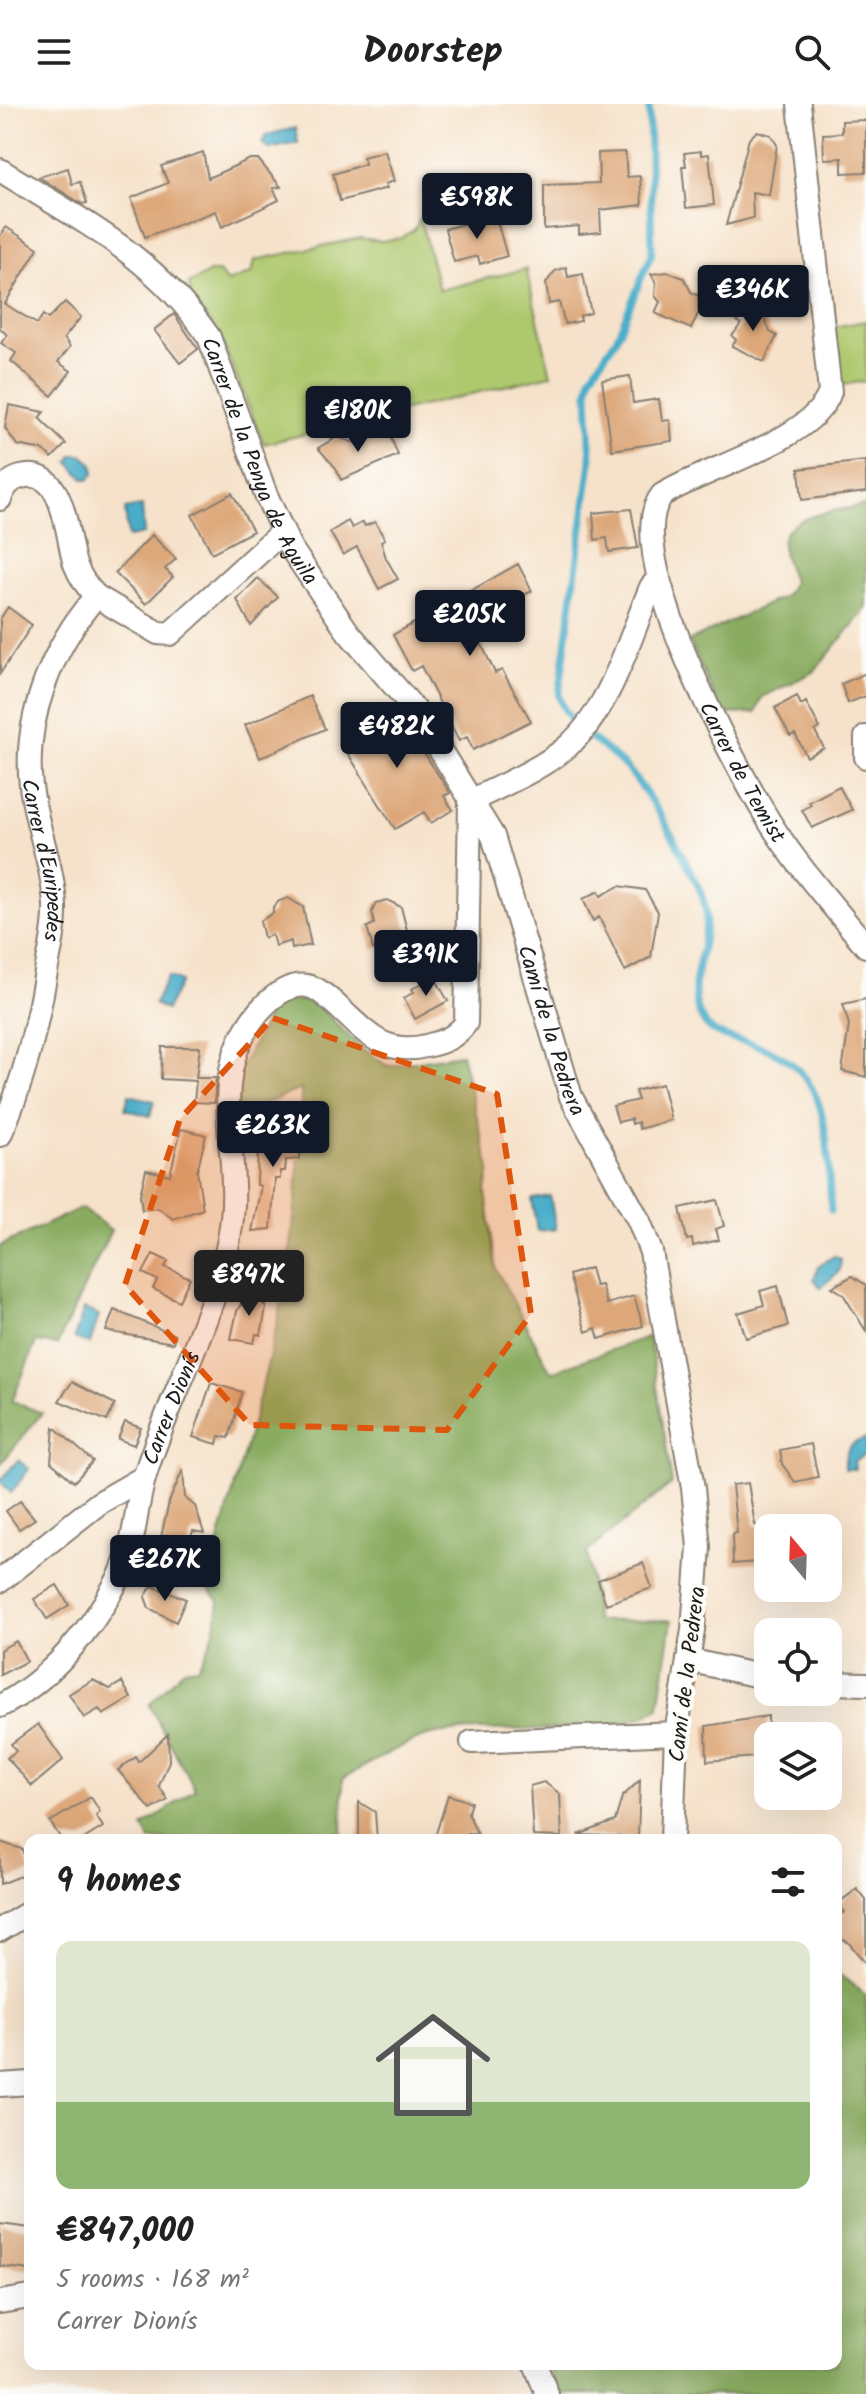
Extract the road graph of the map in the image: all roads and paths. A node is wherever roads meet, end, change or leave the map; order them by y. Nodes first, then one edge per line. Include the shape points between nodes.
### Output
1 (799, 104) edge
2 (0, 170) edge
3 (0, 499) edge
4 (283, 531) junction
5 (659, 578) junction
6 (96, 596) junction
7 (866, 737) edge
8 (866, 757) edge
9 (470, 801) junction
10 (866, 946) edge
11 (0, 1135) edge
12 (144, 1477) junction
13 (0, 1581) edge
14 (688, 1660) junction
15 (754, 1675) edge
16 (842, 1683) edge
17 (866, 1684) edge
18 (0, 1706) edge
19 (676, 1733) junction
20 (472, 1742) dead end
21 (672, 1834) edge
22 (24, 1916) edge
23 (0, 1930) edge
24 (24, 2083) edge
25 (0, 2085) edge
26 (24, 2298) edge
27 (0, 2302) edge
28 (537, 2370) edge
29 (547, 2394) edge

1 - 5 street via 830,392 822,408 797,428 662,495 653,514
2 - 4 street, Carrer de la Penya de Aguila via 143,261 197,319 209,337
3 - 6 street via 4,487 18,477 36,477 52,487 62,506 75,565
4 - 6 street via 170,634 158,633
4 - 9 street, Carrer de la Penya de Aguila via 332,610 416,711
5 - 9 street via 606,694 571,744
5 - 10 street, Carrer de Temist via 701,693 770,822
6 - 11 street, Carrer d'Euripedes via 68,634 46,683 29,747 31,789 50,863 55,909 24,1080
7 - 8 street
9 - 12 street, Carrer Dionís via 468,1007 458,1035 414,1049 383,1044 364,1034 321,992 302,986 269,1000 237,1045 227,1088 233,1205 229,1236
9 - 14 street, Camí de la Pedrera via 493,836 571,1097 651,1252 697,1509 698,1579
12 - 13 street via 99,1503
12 - 18 street, Carrer Dionís via 134,1543 108,1598 47,1672
14 - 15 street
14 - 19 street, Camí de la Pedrera
16 - 17 street
19 - 20 street, Camí de la Pedrera
19 - 21 street, Camí de la Pedrera
22 - 23 street
24 - 25 street
26 - 27 street
28 - 29 street

